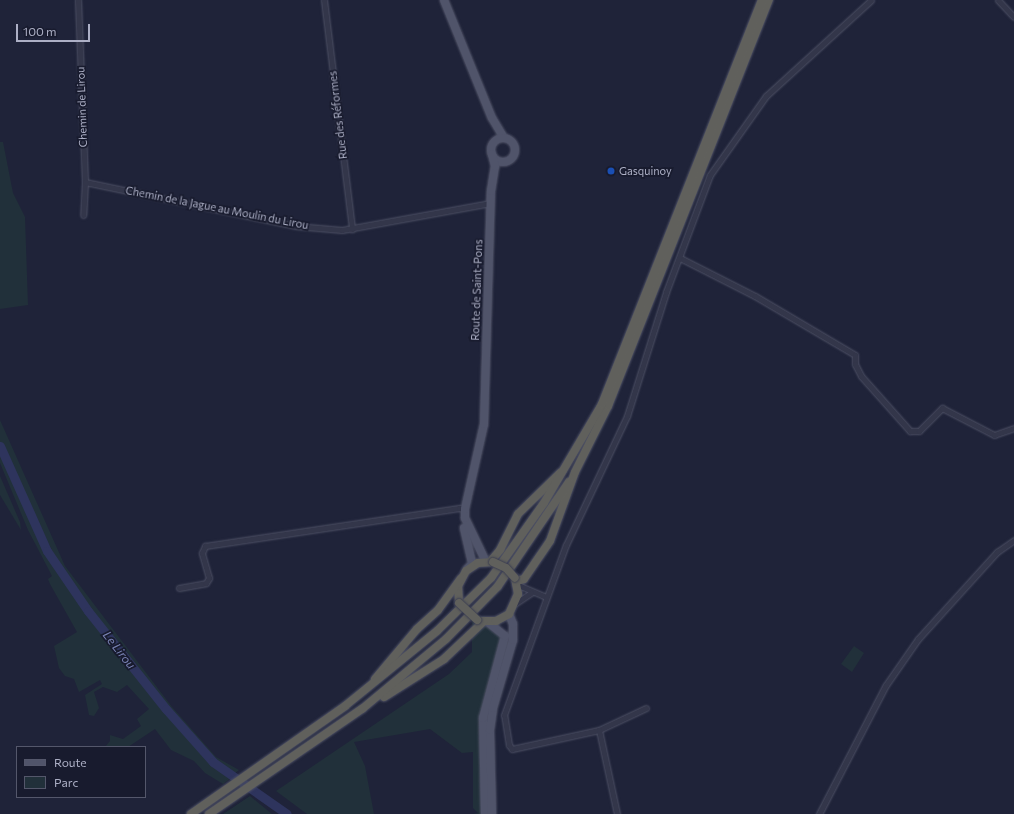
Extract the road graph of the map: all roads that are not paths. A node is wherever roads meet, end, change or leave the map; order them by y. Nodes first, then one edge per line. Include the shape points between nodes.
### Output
1 (78, 0) edge
2 (324, 0) edge
3 (444, 0) edge
4 (764, 0) edge
5 (871, 0) edge
6 (998, 0) edge
7 (1014, 16) edge
8 (492, 118) junction
9 (504, 138) junction
10 (494, 142) junction
11 (492, 154) junction
12 (506, 162) junction
13 (85, 182) junction
14 (491, 201) junction
15 (83, 215) dead end
16 (352, 229) junction
17 (680, 258) junction
18 (1014, 428) edge
19 (571, 461) junction
20 (575, 472) junction
21 (462, 509) junction
22 (1014, 540) edge
23 (489, 562) junction
24 (463, 574) junction
25 (516, 582) junction
26 (179, 588) dead end
27 (531, 593) junction
28 (546, 597) junction
29 (516, 603) junction
30 (509, 614) junction
31 (483, 622) junction
32 (345, 706) junction
33 (646, 708) dead end
34 (362, 709) junction
35 (599, 730) junction
36 (191, 814) edge
37 (209, 814) edge
38 (485, 814) edge
39 (492, 814) edge
40 (616, 814) edge
41 (819, 814) edge

1 - 13 street, Chemin de Lirou
2 - 16 street, Rue des Réformes
3 - 8 main road
4 - 19 highway via 602,404
4 - 20 highway via 608,406
5 - 17 street via 766,96 710,175
6 - 7 street
8 - 9 main road
8 - 10 main road
9 - 10 main road
9 - 12 main road via 512,142 516,151 513,159
10 - 11 main road
11 - 12 main road via 497,161
11 - 14 main road, Route de Saint-Pons via 495,166
12 - 14 main road, Route de Saint-Pons via 500,170
13 - 15 street, Chemin de Lirou
13 - 16 street, Chemin de la Jague au Moulin du Lirou via 296,226
14 - 16 street, Chemin de la Jague au Moulin du Lirou
14 - 21 main road, Route de Saint-Pons via 483,439
17 - 18 street via 755,296 856,355 855,364 861,376 910,431 919,431 942,408 994,435
17 - 28 street via 627,416 566,545
19 - 23 highway via 518,514 500,550
19 - 32 highway via 491,578 392,670
20 - 25 highway via 543,554 524,579
20 - 34 highway via 498,586 475,612
21 - 23 main road, Route de Saint-Pons
21 - 24 main road, Route de Saint-Pons via 472,564
21 - 26 street via 206,546 202,553 209,578 206,583
22 - 41 street via 997,552 918,639 886,685
23 - 24 highway
23 - 25 highway, bridge via 506,568
24 - 31 highway, bridge via 457,594 459,603 463,610
24 - 32 highway via 438,610 417,629 371,683
25 - 27 street
25 - 29 highway
27 - 28 street
27 - 29 street
28 - 35 street via 505,705 508,745 512,749
29 - 30 highway
30 - 31 highway
30 - 39 main road via 513,624 513,640 493,708 490,730
31 - 34 highway via 444,659
31 - 38 main road via 504,636 482,718
32 - 36 highway
33 - 35 street
34 - 37 highway
35 - 40 street

